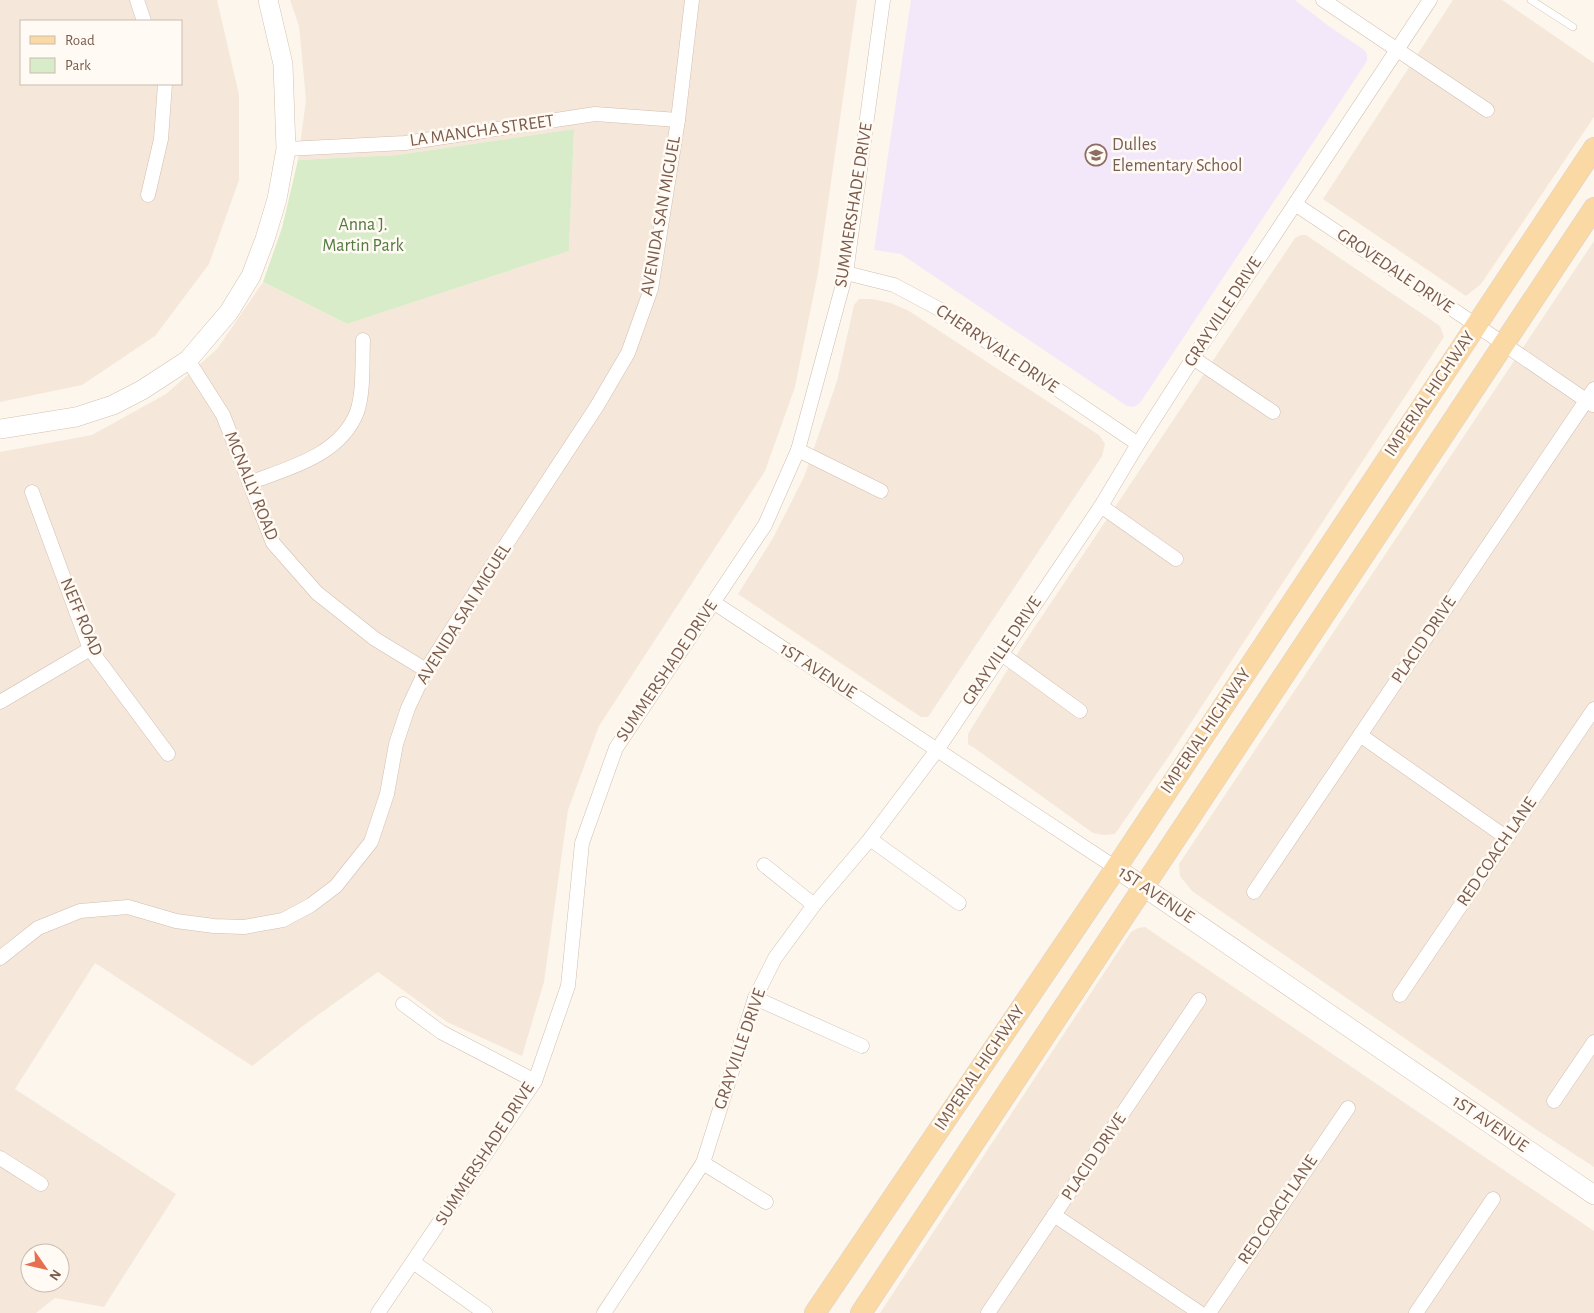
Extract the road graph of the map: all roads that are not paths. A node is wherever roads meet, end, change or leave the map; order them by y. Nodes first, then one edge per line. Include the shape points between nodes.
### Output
1 (137, 0) edge
2 (268, 0) edge
3 (692, 0) edge
4 (883, 0) edge
5 (1322, 0) edge
6 (1430, 0) edge
7 (1531, 0) edge
8 (144, 20) edge
9 (1573, 27) dead end
10 (1398, 50) junction
11 (165, 85) edge
12 (1487, 110) dead end
13 (678, 120) junction
14 (1594, 148) edge
15 (286, 149) junction
16 (148, 195) dead end
17 (1295, 204) junction
18 (1594, 208) edge
19 (846, 273) junction
20 (1476, 325) junction
21 (364, 340) dead end
22 (1504, 345) junction
23 (1193, 358) junction
24 (188, 360) junction
25 (1591, 399) edge
26 (1273, 412) dead end
27 (0, 429) edge
28 (1138, 444) junction
29 (798, 450) junction
30 (249, 484) junction
31 (881, 491) dead end
32 (32, 492) dead end
33 (1101, 506) junction
34 (1176, 559) dead end
35 (713, 602) junction
36 (90, 649) junction
37 (1000, 653) junction
38 (426, 670) junction
39 (0, 702) edge
40 (1594, 708) edge
41 (1080, 711) dead end
42 (1360, 735) junction
43 (937, 750) junction
44 (168, 754) dead end
45 (1507, 838) junction
46 (870, 839) junction
47 (764, 866) dead end
48 (1116, 868) junction
49 (1144, 887) junction
50 (1254, 892) dead end
51 (959, 903) dead end
52 (814, 905) junction
53 (0, 958) edge
54 (1400, 995) dead end
55 (755, 998) junction
56 (1199, 1000) dead end
57 (403, 1004) dead end
58 (1594, 1042) edge
59 (862, 1046) dead end
60 (535, 1081) junction
61 (1554, 1101) dead end
62 (1348, 1108) dead end
63 (0, 1158) edge
64 (703, 1163) junction
65 (41, 1184) dead end
66 (1594, 1195) edge
67 (1493, 1199) dead end
68 (766, 1202) dead end
69 (1054, 1215) junction
70 (414, 1262) junction
71 (378, 1313) edge
72 (485, 1313) edge
73 (604, 1313) edge
74 (816, 1313) edge
75 (861, 1313) edge
76 (988, 1313) edge
77 (1200, 1313) edge
78 (1209, 1313) edge
79 (1416, 1313) edge

1 - 8 street
2 - 15 street via 283,64
3 - 13 street, AVENIDA SAN MIGUEL
4 - 19 street, SUMMERSHADE DRIVE
5 - 10 street
6 - 10 street, GRAYVILLE DRIVE
7 - 9 lane
10 - 12 street
10 - 17 street, GRAYVILLE DRIVE
11 - 16 street via 161,139
13 - 15 street, LA MANCHA STREET via 594,114 406,143
13 - 38 street, AVENIDA SAN MIGUEL via 651,289 628,353
14 - 20 main road, IMPERIAL HIGHWAY
15 - 24 street via 266,239 251,276 229,312
17 - 20 street, GROVEDALE DRIVE
17 - 23 street, GRAYVILLE DRIVE
18 - 22 main road, IMPERIAL HIGHWAY
19 - 28 street, CHERRYVALE DRIVE via 894,285 940,309
19 - 29 street, SUMMERSHADE DRIVE
20 - 22 street, GROVEDALE DRIVE
20 - 48 main road, IMPERIAL HIGHWAY
21 - 30 street via 357,412 345,434 316,457
22 - 25 street, GROVEDALE DRIVE
22 - 49 main road, IMPERIAL HIGHWAY
23 - 26 street
23 - 28 street, GRAYVILLE DRIVE
24 - 27 street via 142,390 96,412
24 - 30 street, MCNALLY ROAD via 223,415
25 - 42 street, PLACID DRIVE
28 - 33 street, GRAYVILLE DRIVE
29 - 31 street
29 - 35 street, SUMMERSHADE DRIVE via 766,526
30 - 38 street, MCNALLY ROAD via 273,543 317,593 375,639
32 - 36 street, NEFF ROAD
33 - 34 street
33 - 37 street, GRAYVILLE DRIVE
35 - 43 street, 1ST AVENUE
35 - 60 street, SUMMERSHADE DRIVE via 616,748 582,843 568,986
36 - 39 street
36 - 44 street, NEFF ROAD
37 - 41 street
37 - 43 street, GRAYVILLE DRIVE
38 - 53 street, AVENIDA SAN MIGUEL via 396,744 387,794 371,842 336,886 311,905 283,920 244,927 176,921 128,907 80,911 38,928
40 - 45 street, RED COACH LANE
42 - 45 street
42 - 50 street, PLACID DRIVE
43 - 46 street, GRAYVILLE DRIVE
43 - 48 street, 1ST AVENUE
45 - 54 street, RED COACH LANE
46 - 51 street
46 - 52 street, GRAYVILLE DRIVE
47 - 52 street
48 - 49 street, 1ST AVENUE
48 - 74 main road, IMPERIAL HIGHWAY
49 - 66 street, 1ST AVENUE
49 - 75 main road, IMPERIAL HIGHWAY
52 - 55 street, GRAYVILLE DRIVE via 775,958
55 - 59 street
55 - 64 street, GRAYVILLE DRIVE
56 - 69 street, PLACID DRIVE
57 - 60 street via 441,1032
58 - 61 street
60 - 70 street, SUMMERSHADE DRIVE
62 - 78 street, RED COACH LANE
63 - 65 street
64 - 68 street
64 - 73 street, GRAYVILLE DRIVE
67 - 79 street
69 - 76 street, PLACID DRIVE
69 - 77 street
70 - 71 street, SUMMERSHADE DRIVE
70 - 72 street

